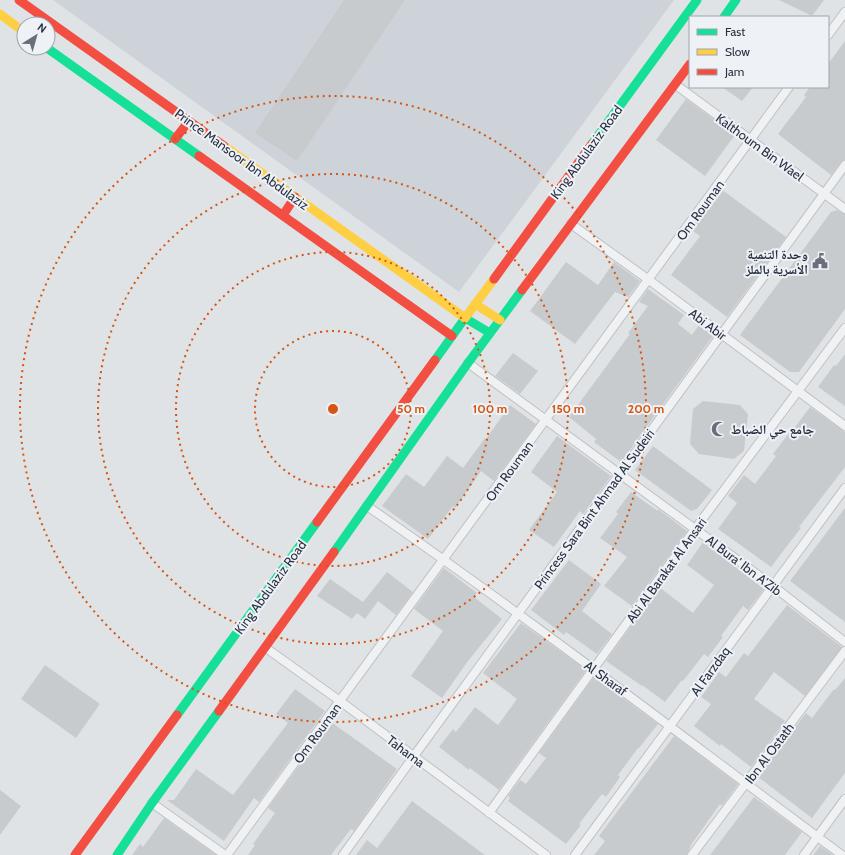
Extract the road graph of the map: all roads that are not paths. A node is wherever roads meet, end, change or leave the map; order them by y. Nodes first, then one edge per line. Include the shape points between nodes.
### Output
1 (697, 0) edge
2 (736, 0) edge
3 (25, 2) edge
4 (845, 12) edge
5 (0, 14) edge
6 (725, 16) edge
7 (16, 26) edge
8 (829, 34) edge
9 (56, 54) edge
10 (689, 66) edge
11 (676, 85) junction
12 (788, 88) edge
13 (189, 121) junction
14 (175, 139) junction
15 (751, 140) junction
16 (845, 165) edge
17 (824, 193) junction
18 (295, 197) junction
19 (845, 208) edge
20 (283, 215) junction
21 (571, 224) junction
22 (649, 280) junction
23 (475, 304) junction
24 (465, 318) junction
25 (500, 320) junction
26 (845, 328) edge
27 (490, 333) junction
28 (721, 334) junction
29 (452, 336) junction
30 (468, 364) junction
31 (798, 392) junction
32 (546, 420) junction
33 (845, 426) edge
34 (620, 474) junction
35 (845, 488) edge
36 (367, 506) junction
37 (695, 529) junction
38 (444, 559) junction
39 (773, 586) junction
40 (517, 614) junction
41 (845, 642) edge
42 (266, 648) junction
43 (845, 650) edge
44 (593, 669) junction
45 (340, 701) junction
46 (670, 725) junction
47 (414, 756) junction
48 (746, 783) junction
49 (845, 798) edge
50 (152, 803) junction
51 (489, 813) junction
52 (817, 836) junction
53 (75, 855) edge
54 (117, 855) edge
55 (226, 855) edge
56 (343, 855) edge
57 (546, 855) edge
58 (575, 855) edge
59 (692, 855) edge
60 (804, 855) edge
61 (842, 855) edge

1 - 23 main road, King Abdulaziz Road
2 - 6 main road
3 - 13 main road, Prince Mansoor Ibn Abdulaziz
4 - 8 street
5 - 7 main road
9 - 14 main road, Prince Mansoor Ibn Abdulaziz
10 - 11 main road
11 - 15 street, Kalthoum Bin Wael
11 - 21 main road
12 - 15 street, Om Rouman
13 - 14 main road
13 - 18 main road, Prince Mansoor Ibn Abdulaziz
14 - 20 main road, Prince Mansoor Ibn Abdulaziz
15 - 17 street, Kalthoum Bin Wael
15 - 22 street, Om Rouman
16 - 17 street, Princess Sara Bint Ahmad Al Sudeiri
17 - 19 street, Kalthoum Bin Wael
17 - 28 street, Princess Sara Bint Ahmad Al Sudeiri
18 - 20 main road
18 - 24 main road, Prince Mansoor Ibn Abdulaziz
20 - 29 main road, Prince Mansoor Ibn Abdulaziz
21 - 22 street, Abi Abir
21 - 25 main road
22 - 28 street, Abi Abir
22 - 32 street, Om Rouman
23 - 24 main road, King Abdulaziz Road
23 - 25 main road
24 - 27 main road
24 - 29 main road, King Abdulaziz Road
25 - 27 main road
26 - 31 street, Abi Al Barakat Al Ansari
27 - 30 main road
28 - 31 street, Abi Abir
28 - 34 street, Princess Sara Bint Ahmad Al Sudeiri
29 - 53 main road, King Abdulaziz Road
30 - 32 street, Al Bura' Ibn A'Zib
30 - 36 main road
31 - 33 street, Abi Abir
31 - 37 street, Abi Al Barakat Al Ansari
32 - 34 street, Al Bura' Ibn A'Zib
32 - 38 street, Om Rouman
34 - 37 street, Al Bura' Ibn A'Zib
34 - 40 street, Princess Sara Bint Ahmad Al Sudeiri
35 - 39 street, Al Farzdaq
36 - 38 street, Al Sharaf
36 - 42 main road
37 - 39 street, Al Bura' Ibn A'Zib
37 - 44 street, Abi Al Barakat Al Ansari
38 - 40 street, Al Sharaf
38 - 45 street, Om Rouman
39 - 41 street, Al Bura' Ibn A'Zib
39 - 46 street, Al Farzdaq
40 - 44 street, Al Sharaf
40 - 47 street, Princess Sara Bint Ahmad Al Sudeiri
42 - 45 street, Tahama
42 - 50 main road
43 - 48 street, Ibn Al Ostath
44 - 46 street, Al Sharaf
44 - 51 street, Abi Al Barakat Al Ansari
45 - 47 street, Tahama
45 - 55 street, Om Rouman
46 - 48 street, Al Sharaf
46 - 58 street, Al Farzdaq
47 - 51 street, Tahama
47 - 56 street, Princess Sara Bint Ahmad Al Sudeiri
48 - 52 street, Al Sharaf
48 - 59 street, Ibn Al Ostath
49 - 52 street
50 - 54 main road
50 - 55 street
51 - 57 street, Tahama
52 - 60 street
52 - 61 street, Al Sharaf

